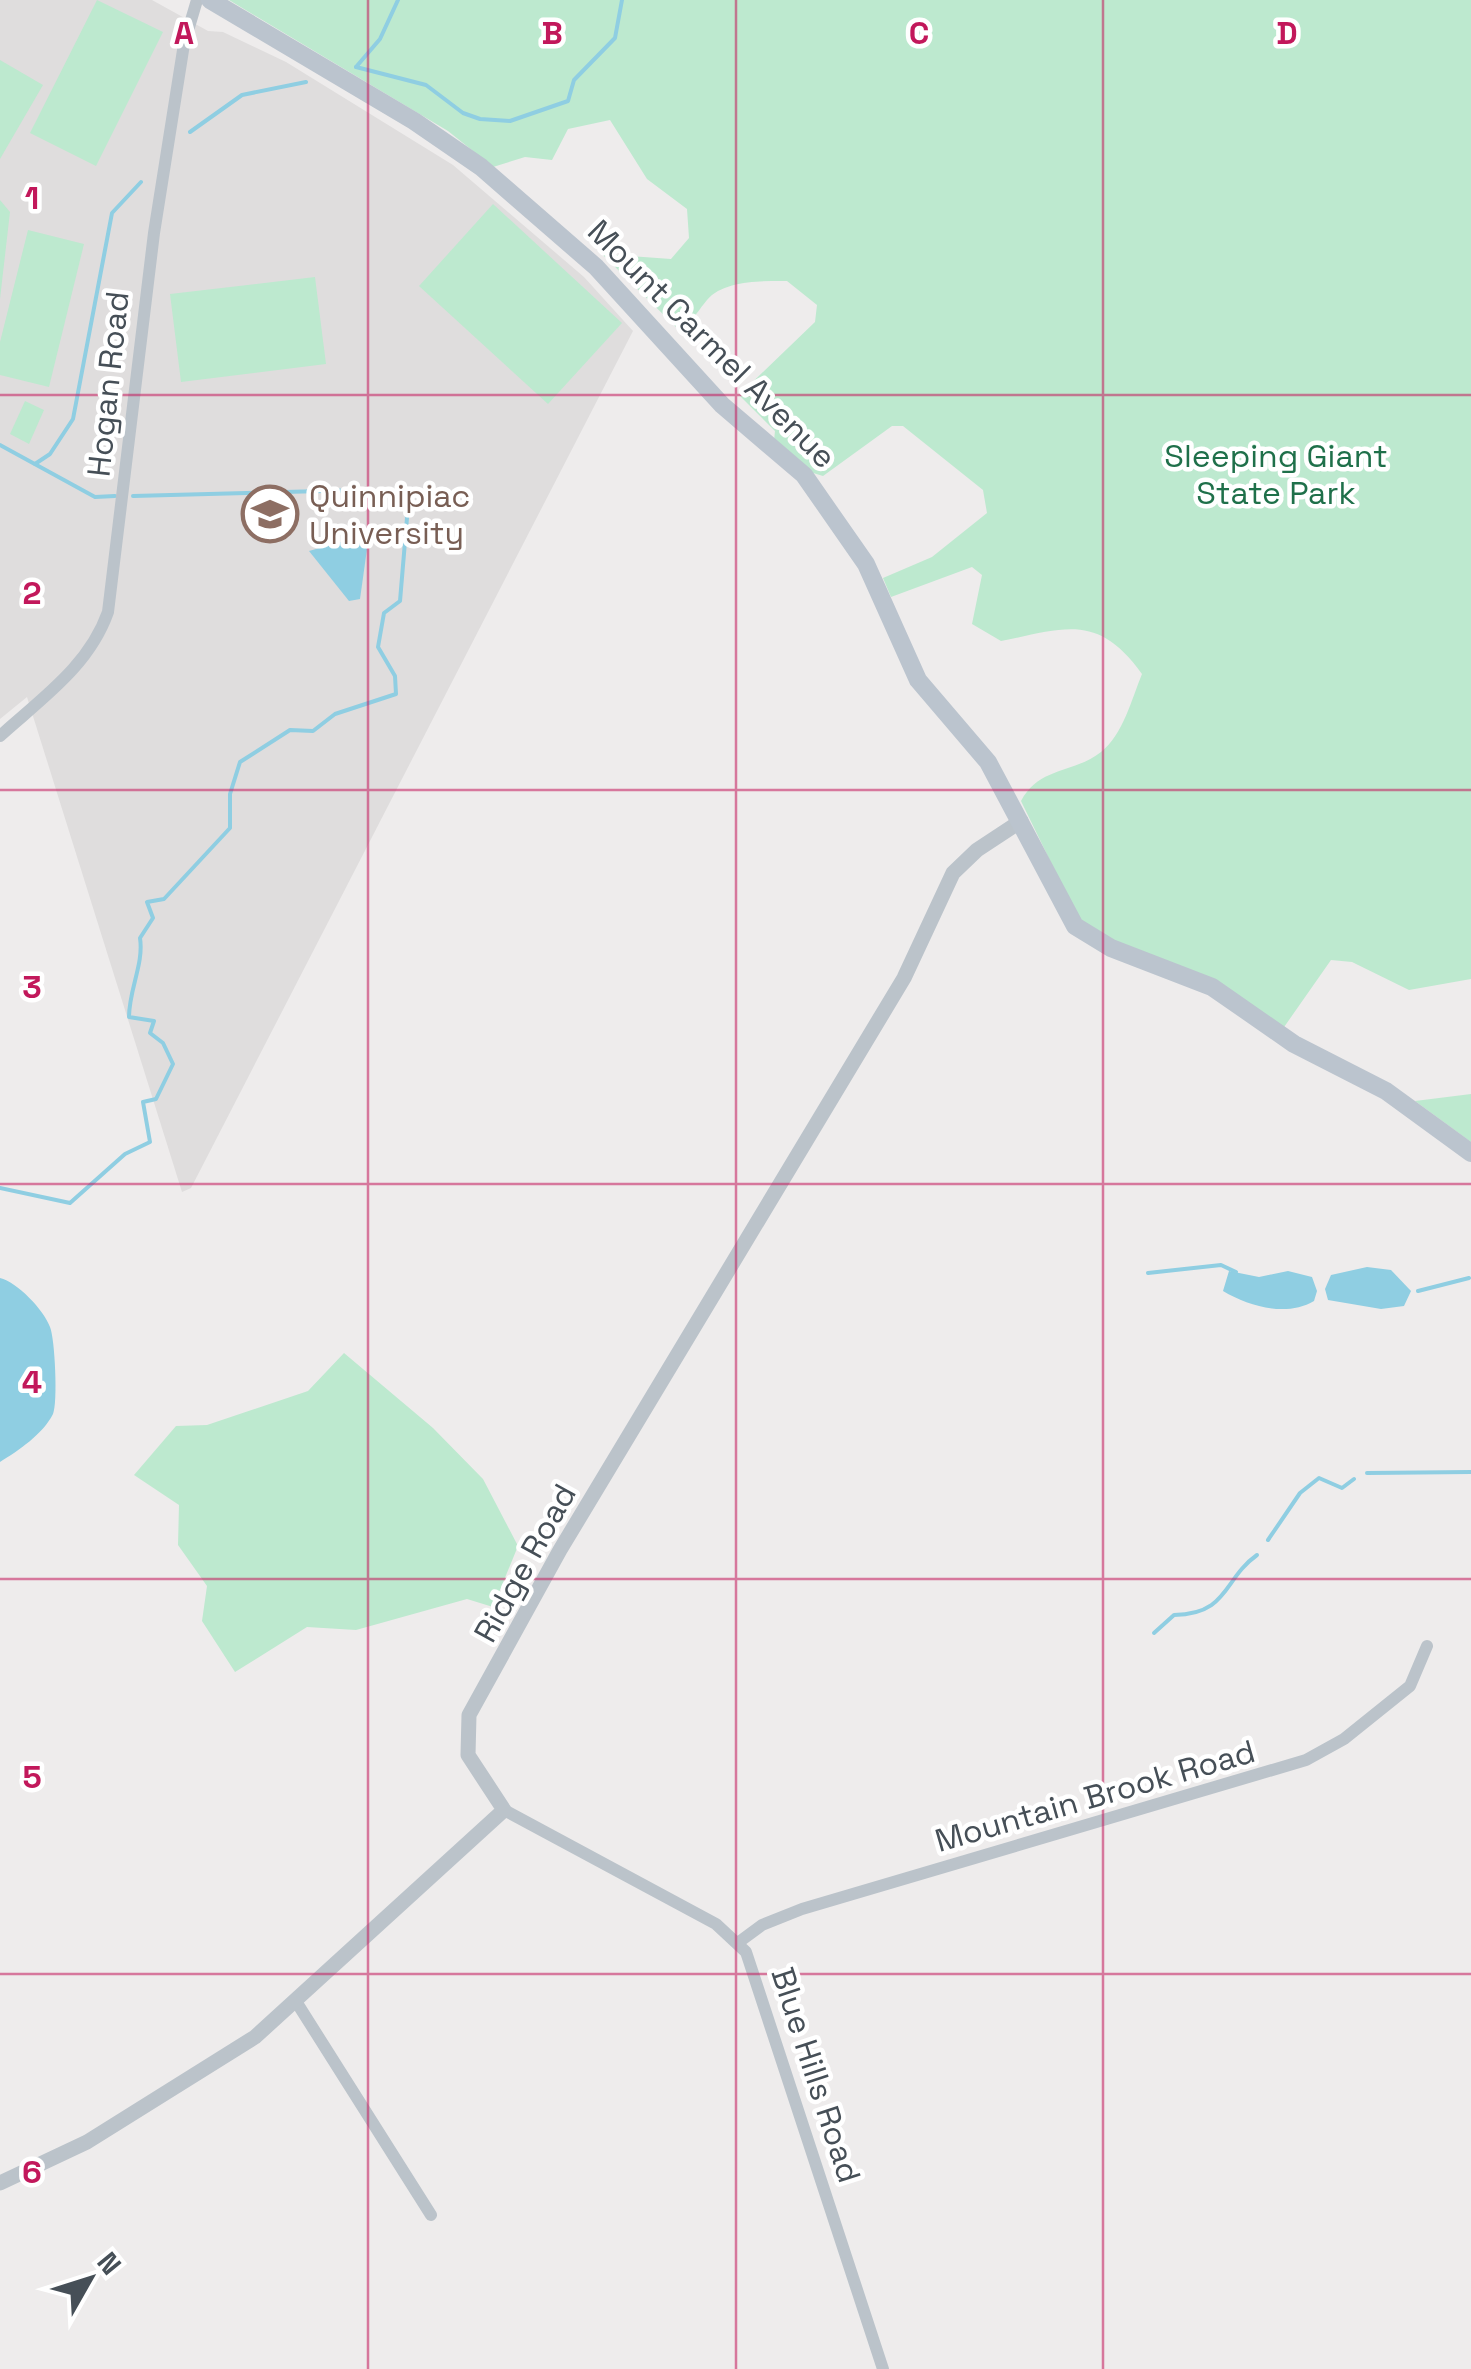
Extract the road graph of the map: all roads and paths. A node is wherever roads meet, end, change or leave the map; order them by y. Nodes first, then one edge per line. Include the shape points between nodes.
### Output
1 (197, 0) edge
2 (210, 0) edge
3 (0, 736) edge
4 (1020, 821) junction
5 (1471, 1153) edge
6 (1427, 1646) dead end
7 (504, 1810) junction
8 (739, 1942) junction
9 (297, 2003) junction
10 (0, 2182) edge
11 (431, 2215) dead end
12 (883, 2369) edge

1 - 3 street, Hogan Road via 154,232 108,612 82,661
2 - 4 main road, Mount Carmel Avenue via 480,166 596,266 722,405 804,475 866,564 918,680 988,762
4 - 5 main road, Mount Carmel Avenue via 1063,910 1082,932 1212,987 1294,1044 1386,1091
4 - 7 street, Ridge Road via 966,859 946,885 904,978 476,1700 466,1730 468,1755
6 - 8 street, Mountain Brook Road via 1410,1686 1306,1760 802,1910 762,1924
7 - 8 street, Blue Hills Road
7 - 9 street
8 - 12 street, Blue Hills Road via 757,1975
9 - 10 street via 218,2062 87,2142
9 - 11 street

